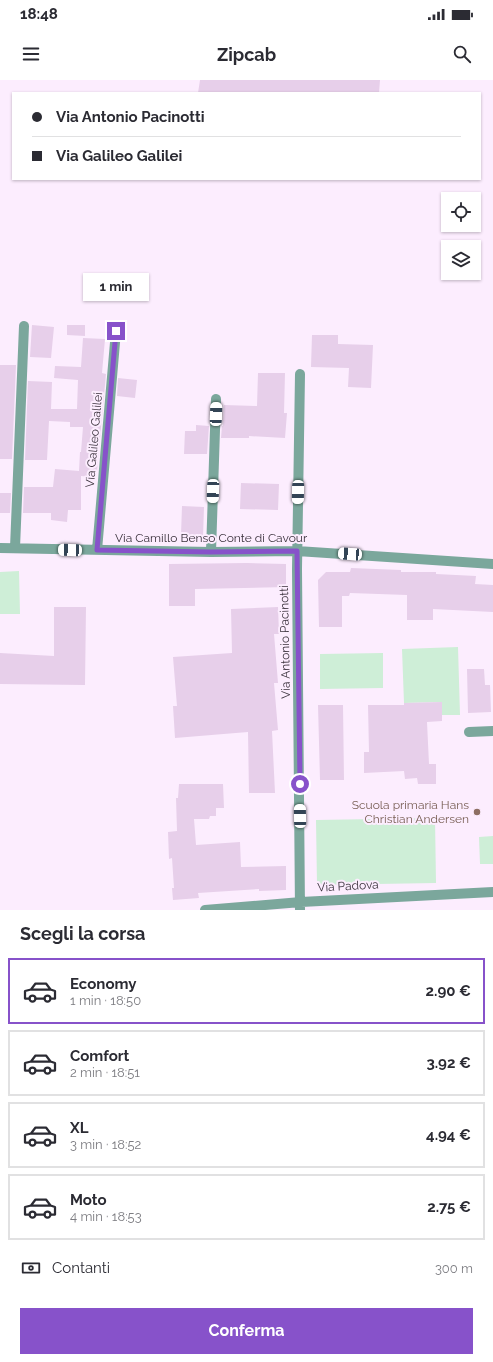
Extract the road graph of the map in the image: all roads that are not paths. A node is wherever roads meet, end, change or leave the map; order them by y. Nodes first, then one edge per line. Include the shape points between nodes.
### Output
1 (24, 326) dead end
2 (116, 331) dead end
3 (300, 374) dead end
4 (216, 399) dead end
5 (0, 548) edge
6 (14, 548) junction
7 (97, 550) junction
8 (297, 551) junction
9 (211, 552) junction
10 (493, 564) edge
11 (493, 731) edge
12 (469, 732) dead end
13 (493, 892) edge
14 (301, 906) edge
15 (205, 910) edge

1 - 6 street
2 - 7 street, Via Galileo Galilei
3 - 8 street, Via Antonio Pacinotti
4 - 9 street
5 - 6 street, Via Camillo Benso Conte di Cavour
6 - 7 street, Via Camillo Benso Conte di Cavour
7 - 9 street, Via Camillo Benso Conte di Cavour
8 - 9 street, Via Camillo Benso Conte di Cavour
8 - 10 street, Via Camillo Benso Conte di Cavour
8 - 14 street, Via Antonio Pacinotti
11 - 12 street
13 - 14 street, Via Padova
14 - 15 street, Via Padova

